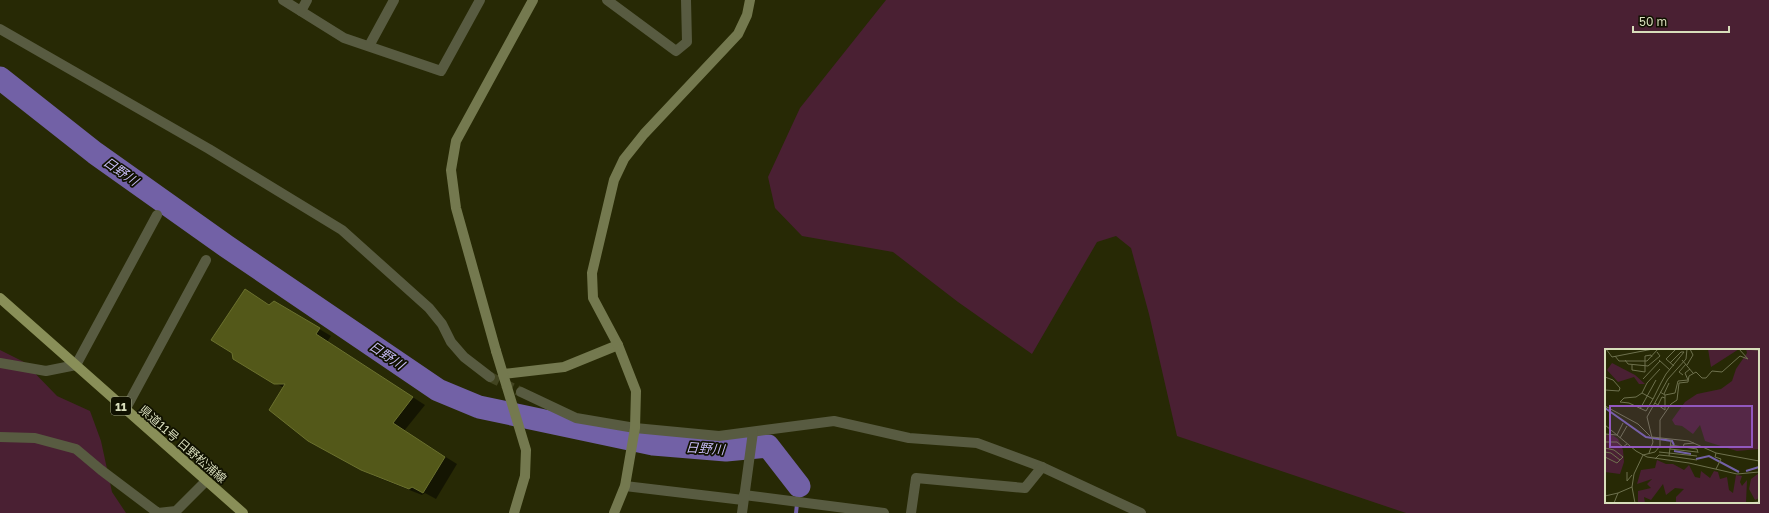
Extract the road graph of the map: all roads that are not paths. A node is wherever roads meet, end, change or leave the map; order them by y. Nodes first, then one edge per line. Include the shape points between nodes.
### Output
1 (283, 0) edge
2 (307, 0) edge
3 (394, 0) edge
4 (480, 0) edge
5 (533, 0) edge
6 (607, 0) edge
7 (750, 0) edge
8 (684, 1) edge
9 (301, 11) junction
10 (0, 29) edge
11 (369, 46) junction
12 (156, 215) dead end
13 (206, 260) dead end
14 (0, 298) edge
15 (618, 345) junction
16 (0, 363) edge
17 (76, 365) junction
18 (503, 374) junction
19 (490, 376) tunnel mouth
20 (521, 392) tunnel mouth
21 (125, 410) junction
22 (635, 428) junction
23 (753, 432) junction
24 (0, 437) edge
25 (1042, 468) junction
26 (206, 481) junction
27 (625, 486) junction
28 (744, 498) junction
29 (243, 513) edge
30 (514, 513) edge
31 (614, 513) edge
32 (742, 513) edge
33 (884, 513) edge
34 (911, 513) edge
35 (1141, 513) edge

1 - 9 street
2 - 9 street
3 - 11 street
4 - 11 street via 441,71
5 - 18 street, bridge via 456,141 451,170 456,208
6 - 8 street via 676,51 687,42
7 - 15 street via 748,15 738,34 644,134 624,159 614,180 592,273 593,298
9 - 11 street via 344,38
10 - 19 street via 210,149 342,230 429,308 459,352
12 - 17 street
13 - 21 street
14 - 17 main road, 県道11号 日野松浦線 / 11
15 - 18 street via 564,367
15 - 22 street via 636,391
16 - 17 street via 46,371
17 - 21 main road, 県道11号 日野松浦線 / 11
18 - 30 street, bridge via 526,450 524,476
20 - 22 street via 576,418
21 - 26 main road, 県道11号 日野松浦線 / 11
22 - 23 street via 720,436
22 - 27 street
23 - 25 street via 834,421 909,438 977,443
23 - 28 street
24 - 26 street via 35,438 76,449 158,513 176,511
25 - 34 street via 1025,488 916,478
25 - 35 street
26 - 29 main road, 県道11号 日野松浦線 / 11
27 - 28 street
27 - 31 street
28 - 32 street
28 - 33 street

